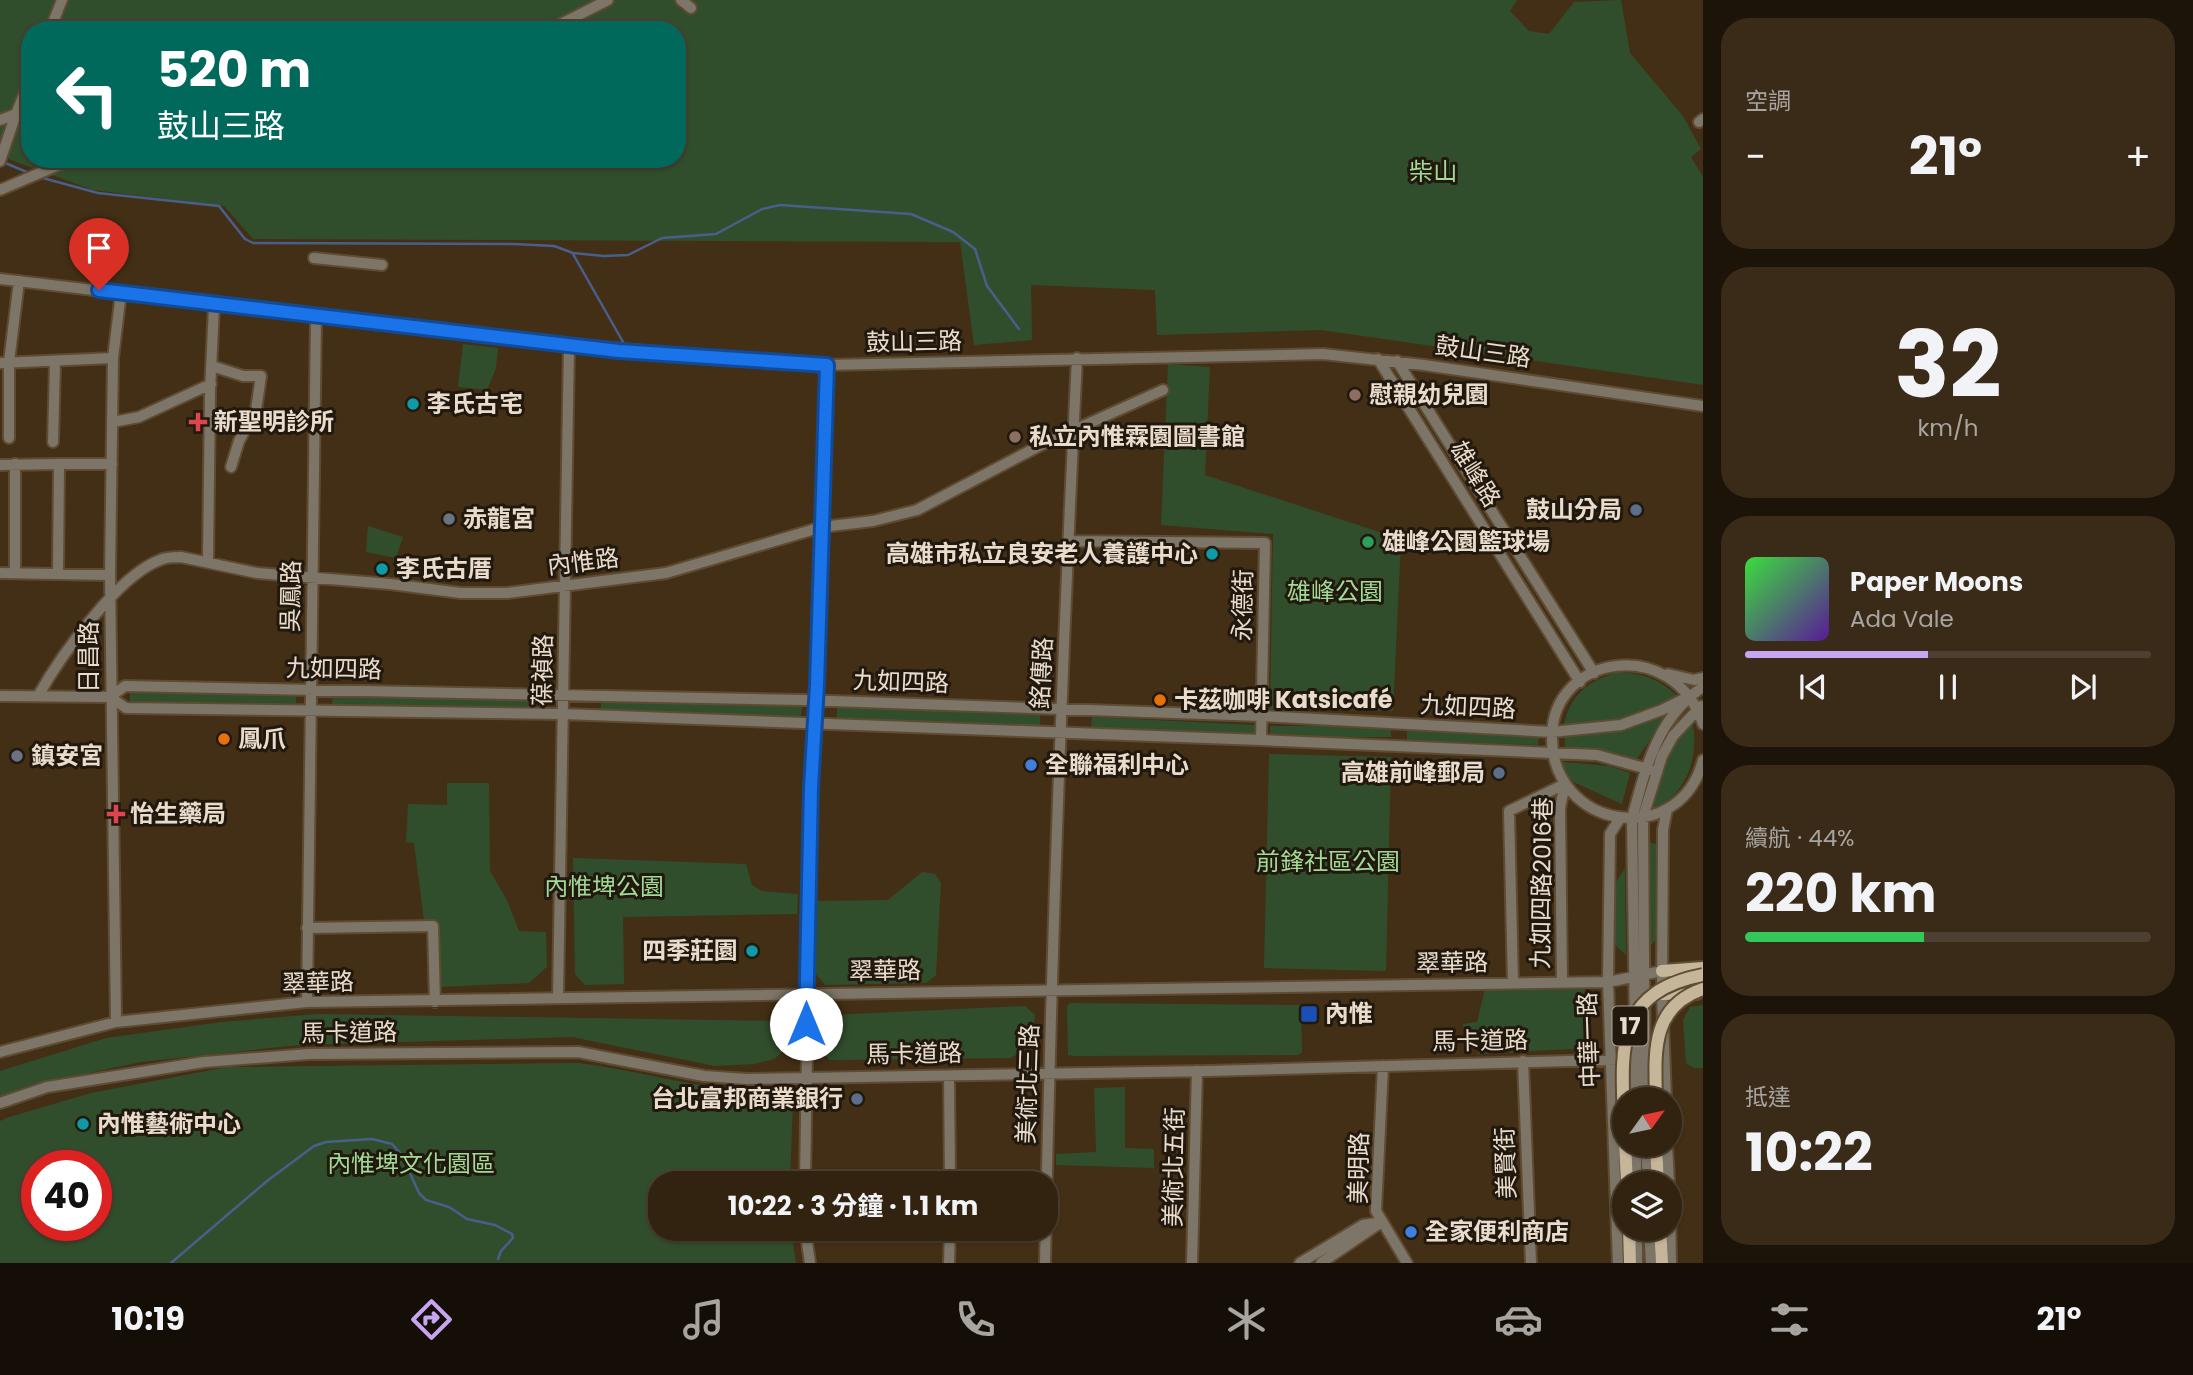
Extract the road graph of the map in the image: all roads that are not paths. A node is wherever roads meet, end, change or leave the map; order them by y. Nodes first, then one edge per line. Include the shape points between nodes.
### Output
1 (62, 0) edge
2 (608, 0) edge
3 (681, 0) edge
4 (691, 8) dead end
5 (54, 21) edge
6 (567, 21) edge
7 (21, 102) edge
8 (16, 114) junction
9 (0, 120) edge
10 (0, 161) edge
11 (52, 168) edge
12 (0, 190) edge
13 (314, 258) dead end
14 (382, 265) dead end
15 (0, 279) edge
16 (19, 281) junction
17 (121, 293) junction
18 (214, 306) junction
19 (316, 317) junction
20 (569, 345) junction
21 (113, 358) junction
22 (1077, 358) junction
23 (1378, 359) junction
24 (1396, 362) junction
25 (5, 363) edge
26 (55, 363) junction
27 (827, 365) junction
28 (212, 366) junction
29 (211, 384) junction
30 (1163, 390) dead end
31 (1703, 406) edge
32 (113, 422) junction
33 (1073, 429) junction
34 (9, 438) dead end
35 (53, 442) dead end
36 (15, 464) junction
37 (59, 464) junction
38 (112, 464) junction
39 (0, 465) edge
40 (231, 467) dead end
41 (822, 527) junction
42 (1068, 541) junction
43 (208, 562) junction
44 (0, 573) edge
45 (15, 573) junction
46 (58, 574) junction
47 (110, 575) junction
48 (312, 579) junction
49 (565, 586) junction
50 (110, 600) junction
51 (1661, 672) junction
52 (1594, 673) junction
53 (1703, 678) edge
54 (1580, 682) junction
55 (1703, 687) edge
56 (311, 690) junction
57 (563, 695) junction
58 (0, 696) edge
59 (38, 696) junction
60 (1689, 696) junction
61 (110, 697) junction
62 (817, 701) junction
63 (1700, 707) edge
64 (310, 709) junction
65 (1061, 709) junction
66 (563, 714) junction
67 (1261, 716) junction
68 (814, 724) junction
69 (1703, 724) edge
70 (1552, 732) junction
71 (1060, 733) junction
72 (1261, 740) junction
73 (1553, 755) junction
74 (1703, 761) edge
75 (1650, 769) junction
76 (1565, 784) junction
77 (1667, 808) junction
78 (1620, 818) junction
79 (1637, 818) junction
80 (307, 928) junction
81 (1703, 968) edge
82 (1662, 971) junction
83 (1703, 975) edge
84 (1608, 982) junction
85 (1639, 982) junction
86 (1513, 983) junction
87 (1562, 983) junction
88 (1052, 990) junction
89 (1703, 991) edge
90 (806, 993) junction
91 (1662, 993) junction
92 (558, 997) junction
93 (307, 1002) junction
94 (435, 1002) junction
95 (116, 1022) junction
96 (0, 1052) edge
97 (1640, 1060) junction
98 (1523, 1061) junction
99 (1611, 1061) junction
100 (1383, 1066) junction
101 (1665, 1069) junction
102 (1197, 1071) junction
103 (1050, 1072) junction
104 (949, 1076) junction
105 (806, 1077) junction
106 (1623, 1087) edge
107 (1637, 1087) edge
108 (1643, 1087) edge
109 (1656, 1087) edge
110 (1666, 1087) edge
111 (0, 1103) edge
112 (805, 1171) edge
113 (950, 1171) edge
114 (1382, 1222) junction
115 (807, 1241) edge
116 (950, 1241) edge
117 (1629, 1241) edge
118 (1637, 1241) edge
119 (1650, 1241) edge
120 (1661, 1241) edge
121 (1671, 1241) edge
122 (810, 1263) edge
123 (949, 1263) edge
124 (1045, 1263) edge
125 (1192, 1263) edge
126 (1300, 1263) edge
127 (1321, 1263) edge
128 (1408, 1263) edge
129 (1531, 1263) edge
130 (1618, 1263) edge
131 (1630, 1263) edge
132 (1637, 1263) edge
133 (1651, 1263) edge
134 (1662, 1263) edge
135 (1671, 1263) edge

1 - 5 street
2 - 6 street
3 - 4 street
7 - 8 street
8 - 9 street
8 - 10 street
11 - 12 street
13 - 14 street
15 - 16 street, 鼓山三路
16 - 17 street, 鼓山三路
16 - 25 street
17 - 18 street, 鼓山三路
17 - 21 street, 日昌路
18 - 19 street, 鼓山三路
18 - 28 street
19 - 20 street, 鼓山三路
19 - 48 street, 吳鳳路
20 - 27 street, 鼓山三路
20 - 49 street, 葆禎路
21 - 26 street
21 - 32 street, 日昌路
22 - 23 street, 鼓山三路 via 1269,354
22 - 27 street, 鼓山三路
22 - 33 street, 銘傳路
23 - 24 street, 鼓山三路
23 - 54 street, 雄峰路
24 - 31 street, 鼓山三路
24 - 52 street, 雄峰路
25 - 26 street
25 - 34 street
26 - 35 street
27 - 41 street
28 - 29 street
28 - 40 street via 243,376 261,376 256,410
29 - 32 street via 139,418
29 - 43 street
30 - 33 street, 內惟路
32 - 38 street, 日昌路
33 - 41 street, 內惟路 via 917,510
33 - 42 street, 銘傳路
36 - 37 street
36 - 39 street
36 - 45 street
37 - 38 street
37 - 46 street
38 - 47 street, 日昌路
41 - 49 street, 內惟路 via 666,573
41 - 62 street
42 - 65 street, 銘傳路
42 - 67 street, 永德街 via 1265,543
43 - 48 street, 內惟路
43 - 50 street, 內惟路 via 163,558
44 - 45 street
45 - 46 street
46 - 47 street
47 - 50 street, 日昌路
48 - 49 street, 內惟路 via 461,593
48 - 56 street, 吳鳳路
49 - 57 street, 葆禎路
50 - 59 street, 內惟路 via 58,660
50 - 61 street, 日昌路
51 - 52 street via 1634,665
51 - 53 street
51 - 60 street
52 - 54 street
54 - 70 street via 1566,696
55 - 60 street, 中華一路
56 - 57 street, 九如四路
56 - 61 street, 九如四路 via 125,686
56 - 64 street, 吳鳳路
57 - 62 street, 九如四路
57 - 66 street, 葆禎路
58 - 59 street, 九如四路
59 - 61 street, 九如四路
60 - 63 street
60 - 70 street, 九如四路 via 1621,724
60 - 75 street, 中華一路 via 1660,734
61 - 64 street, 九如四路 via 125,708
61 - 95 street, 日昌路
62 - 65 street, 九如四路
62 - 68 street
63 - 69 street
63 - 75 street, 中華一路
64 - 66 street, 九如四路
64 - 80 street, 吳鳳路
65 - 67 street, 九如四路
65 - 71 street, 銘傳路
66 - 68 street, 九如四路
66 - 92 street, 葆禎路
67 - 70 street, 九如四路
67 - 72 street, 永德街
68 - 71 street, 九如四路
68 - 90 street
70 - 73 street
71 - 72 street, 九如四路
71 - 88 street, 銘傳路
72 - 73 street, 九如四路
73 - 75 street, 九如四路 via 1597,755
73 - 76 street
74 - 77 street via 1688,791
75 - 79 street, 中華一路
76 - 78 street via 1583,804
76 - 86 street via 1509,811
76 - 87 street, 九如四路2016巷 via 1560,808
77 - 79 street
77 - 82 street via 1663,824
78 - 79 street
78 - 84 street, 中華一路 via 1609,834
79 - 85 street, 中華一路
80 - 93 street, 吳鳳路
80 - 94 street via 433,926
81 - 82 main road
82 - 85 street, 翠華路
82 - 91 street
83 - 106 main road, 17, bridge via 1647,998 1631,1023 1622,1054
84 - 85 street, 翠華路
84 - 87 street, 翠華路
84 - 99 street, 中華一路
85 - 91 street, 翠華路
85 - 97 street, 中華一路
86 - 87 street, 翠華路
86 - 88 street, 翠華路
88 - 90 street, 翠華路
88 - 103 street, 美術北三路
89 - 91 main road
89 - 109 main road, 17, bridge via 1682,1001 1658,1032
90 - 92 street, 翠華路
90 - 105 street
91 - 101 street
92 - 94 street, 翠華路
93 - 94 street, 翠華路
93 - 95 street, 翠華路
95 - 96 street, 翠華路
97 - 99 street, 馬卡道路
97 - 101 street, 馬卡道路
97 - 107 street, 中華一路
97 - 108 street, 中華一路
98 - 99 street, 馬卡道路
98 - 100 street, 馬卡道路
98 - 129 street, 美賢街
99 - 130 street, 中華一路
100 - 102 street, 馬卡道路
100 - 114 street, 美明路 via 1376,1210
101 - 110 street
102 - 103 street, 馬卡道路
102 - 125 street, 美術北五街
103 - 104 street, 馬卡道路
103 - 124 street, 美術北三路
104 - 105 street, 馬卡道路
104 - 113 street
105 - 111 street, 馬卡道路 via 704,1076 578,1052 309,1054 156,1069 47,1087
105 - 112 street
114 - 126 street via 1363,1225
114 - 127 street
114 - 128 street, 美明路
115 - 122 street
116 - 123 street
117 - 131 main road
118 - 132 street
119 - 133 street
120 - 134 main road
121 - 135 street

